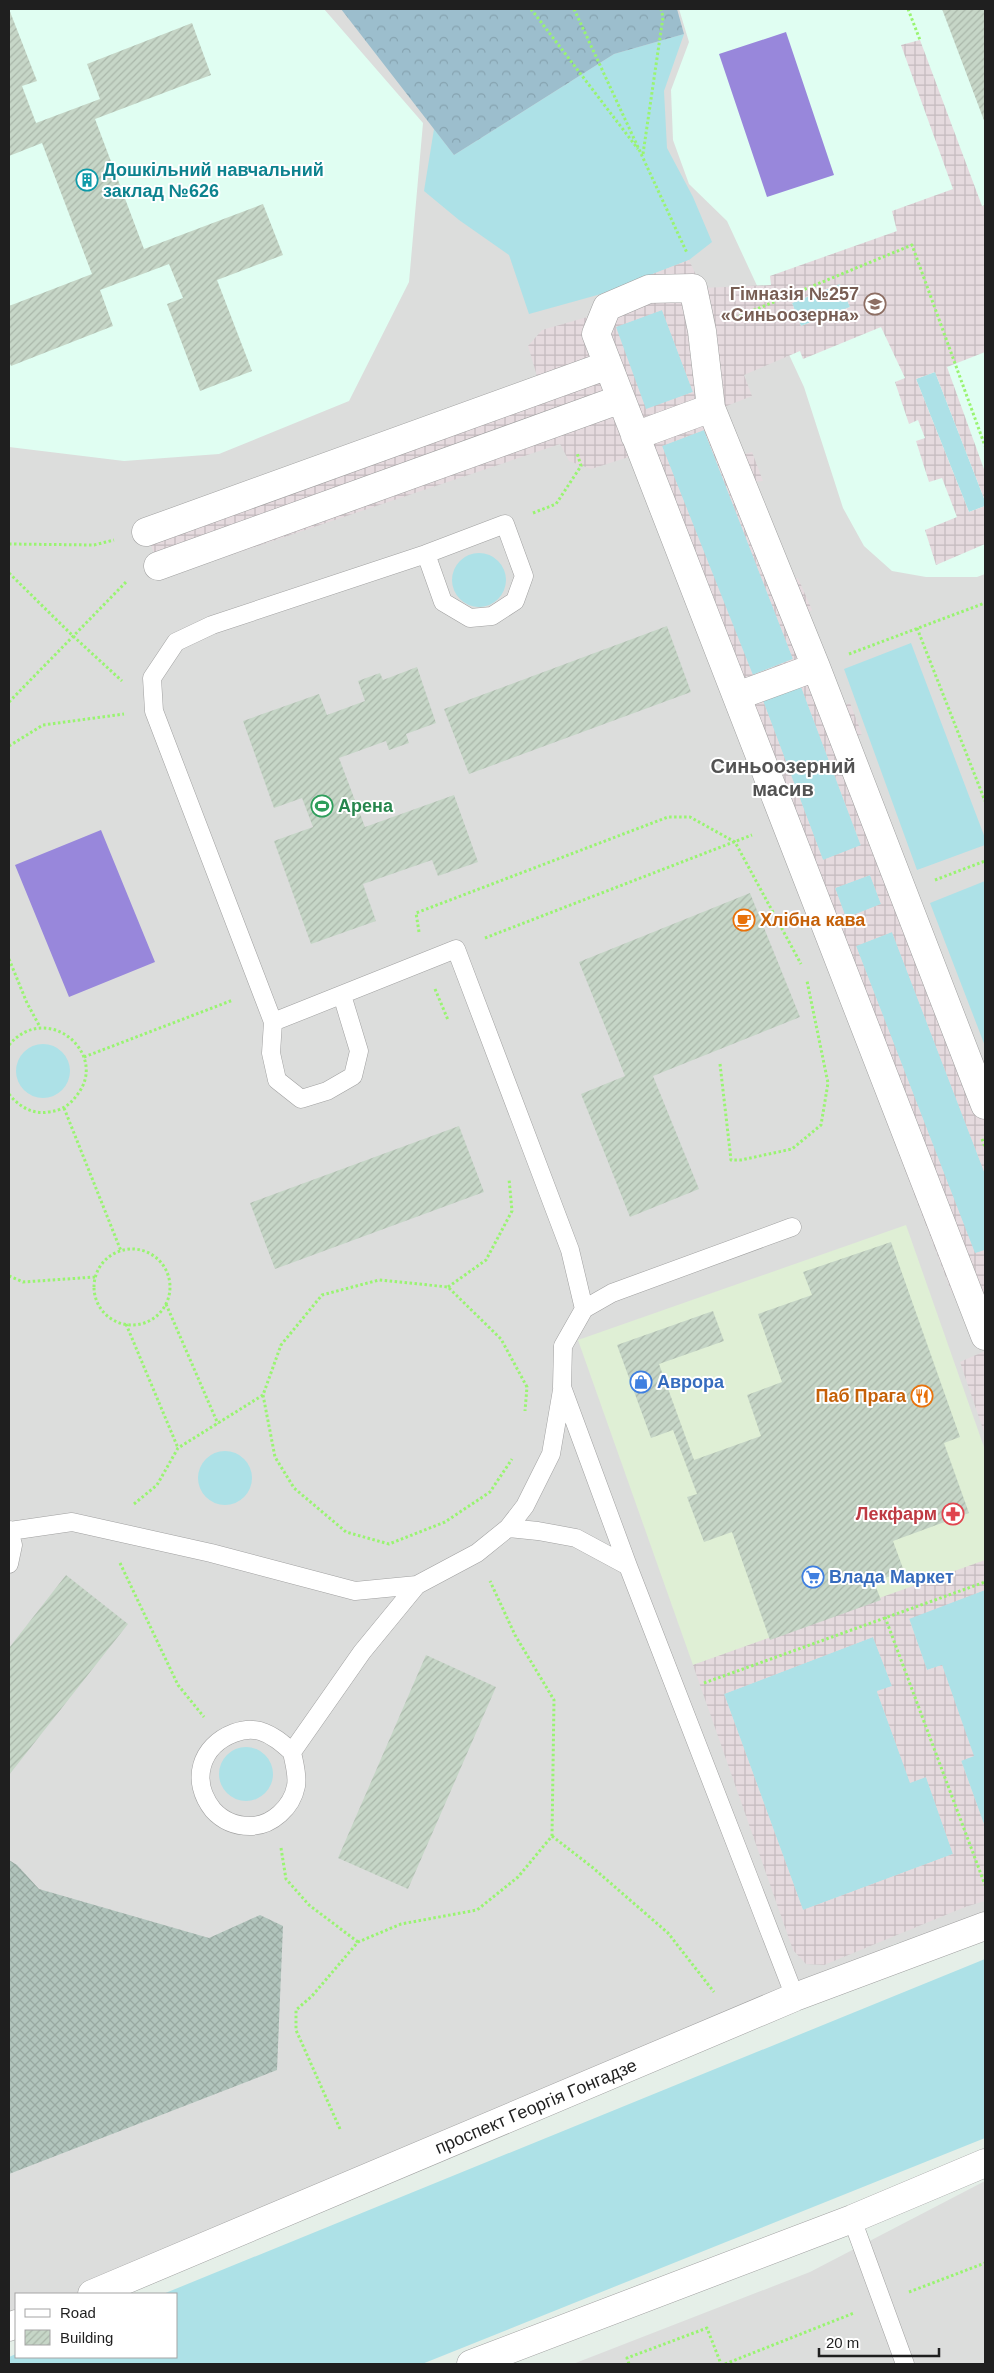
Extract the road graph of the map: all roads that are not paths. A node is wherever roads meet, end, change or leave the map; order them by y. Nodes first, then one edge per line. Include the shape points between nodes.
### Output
1 (608, 365) junction
2 (551, 386) junction
3 (621, 399) junction
4 (711, 408) junction
5 (565, 420) junction
6 (442, 425) junction
7 (635, 436) junction
8 (455, 459) junction
9 (426, 554) junction
10 (816, 667) junction
11 (737, 696) junction
12 (342, 994) junction
13 (273, 1022) junction
14 (985, 1105) edge
15 (792, 1227) dead end
16 (584, 1309) junction
17 (985, 1336) edge
18 (562, 1387) junction
19 (508, 1528) junction
20 (9, 1530) edge
21 (9, 1564) edge
22 (628, 1566) junction
23 (416, 1585) junction
24 (292, 1752) junction
25 (985, 1926) edge
26 (796, 1997) junction
27 (985, 2163) edge
28 (852, 2219) junction
29 (94, 2293) edge
30 (471, 2364) edge
31 (905, 2364) edge

1 - 2 street
1 - 3 street
1 - 4 street via 596,334 607,307 650,289 693,288 702,331
2 - 5 street
2 - 6 street
3 - 5 street
3 - 7 street
4 - 7 street
4 - 10 street
5 - 8 street
6 - 8 street
6 - 8 street via 151,530 164,564
7 - 11 street
9 - 9 lane via 505,524 524,576 515,601 492,616 470,618 443,602
9 - 13 lane via 212,625 176,642 152,678 154,711
10 - 11 street
10 - 14 street
11 - 17 street
12 - 13 lane
12 - 13 lane via 359,1051 353,1076 327,1091 301,1099 277,1080 271,1053
12 - 16 lane via 456,949 570,1250
15 - 16 lane via 612,1293
16 - 18 lane via 563,1346
18 - 19 lane via 551,1454 525,1506
18 - 22 lane
19 - 22 lane via 576,1538
19 - 23 lane via 477,1553
20 - 21 lane via 13,1545
20 - 23 lane via 72,1522 212,1553 355,1591
22 - 26 lane
23 - 24 lane via 362,1652
24 - 24 lane via 280,1740 259,1731 242,1730 222,1738 209,1750 201,1766 200,1784 205,1800 219,1816 234,1824 260,1824 276,1818 291,1802 296,1786
25 - 26 street, проспект Георгія Гонгадзе
26 - 29 street, проспект Георгія Гонгадзе
27 - 28 street
28 - 30 street
28 - 31 lane

